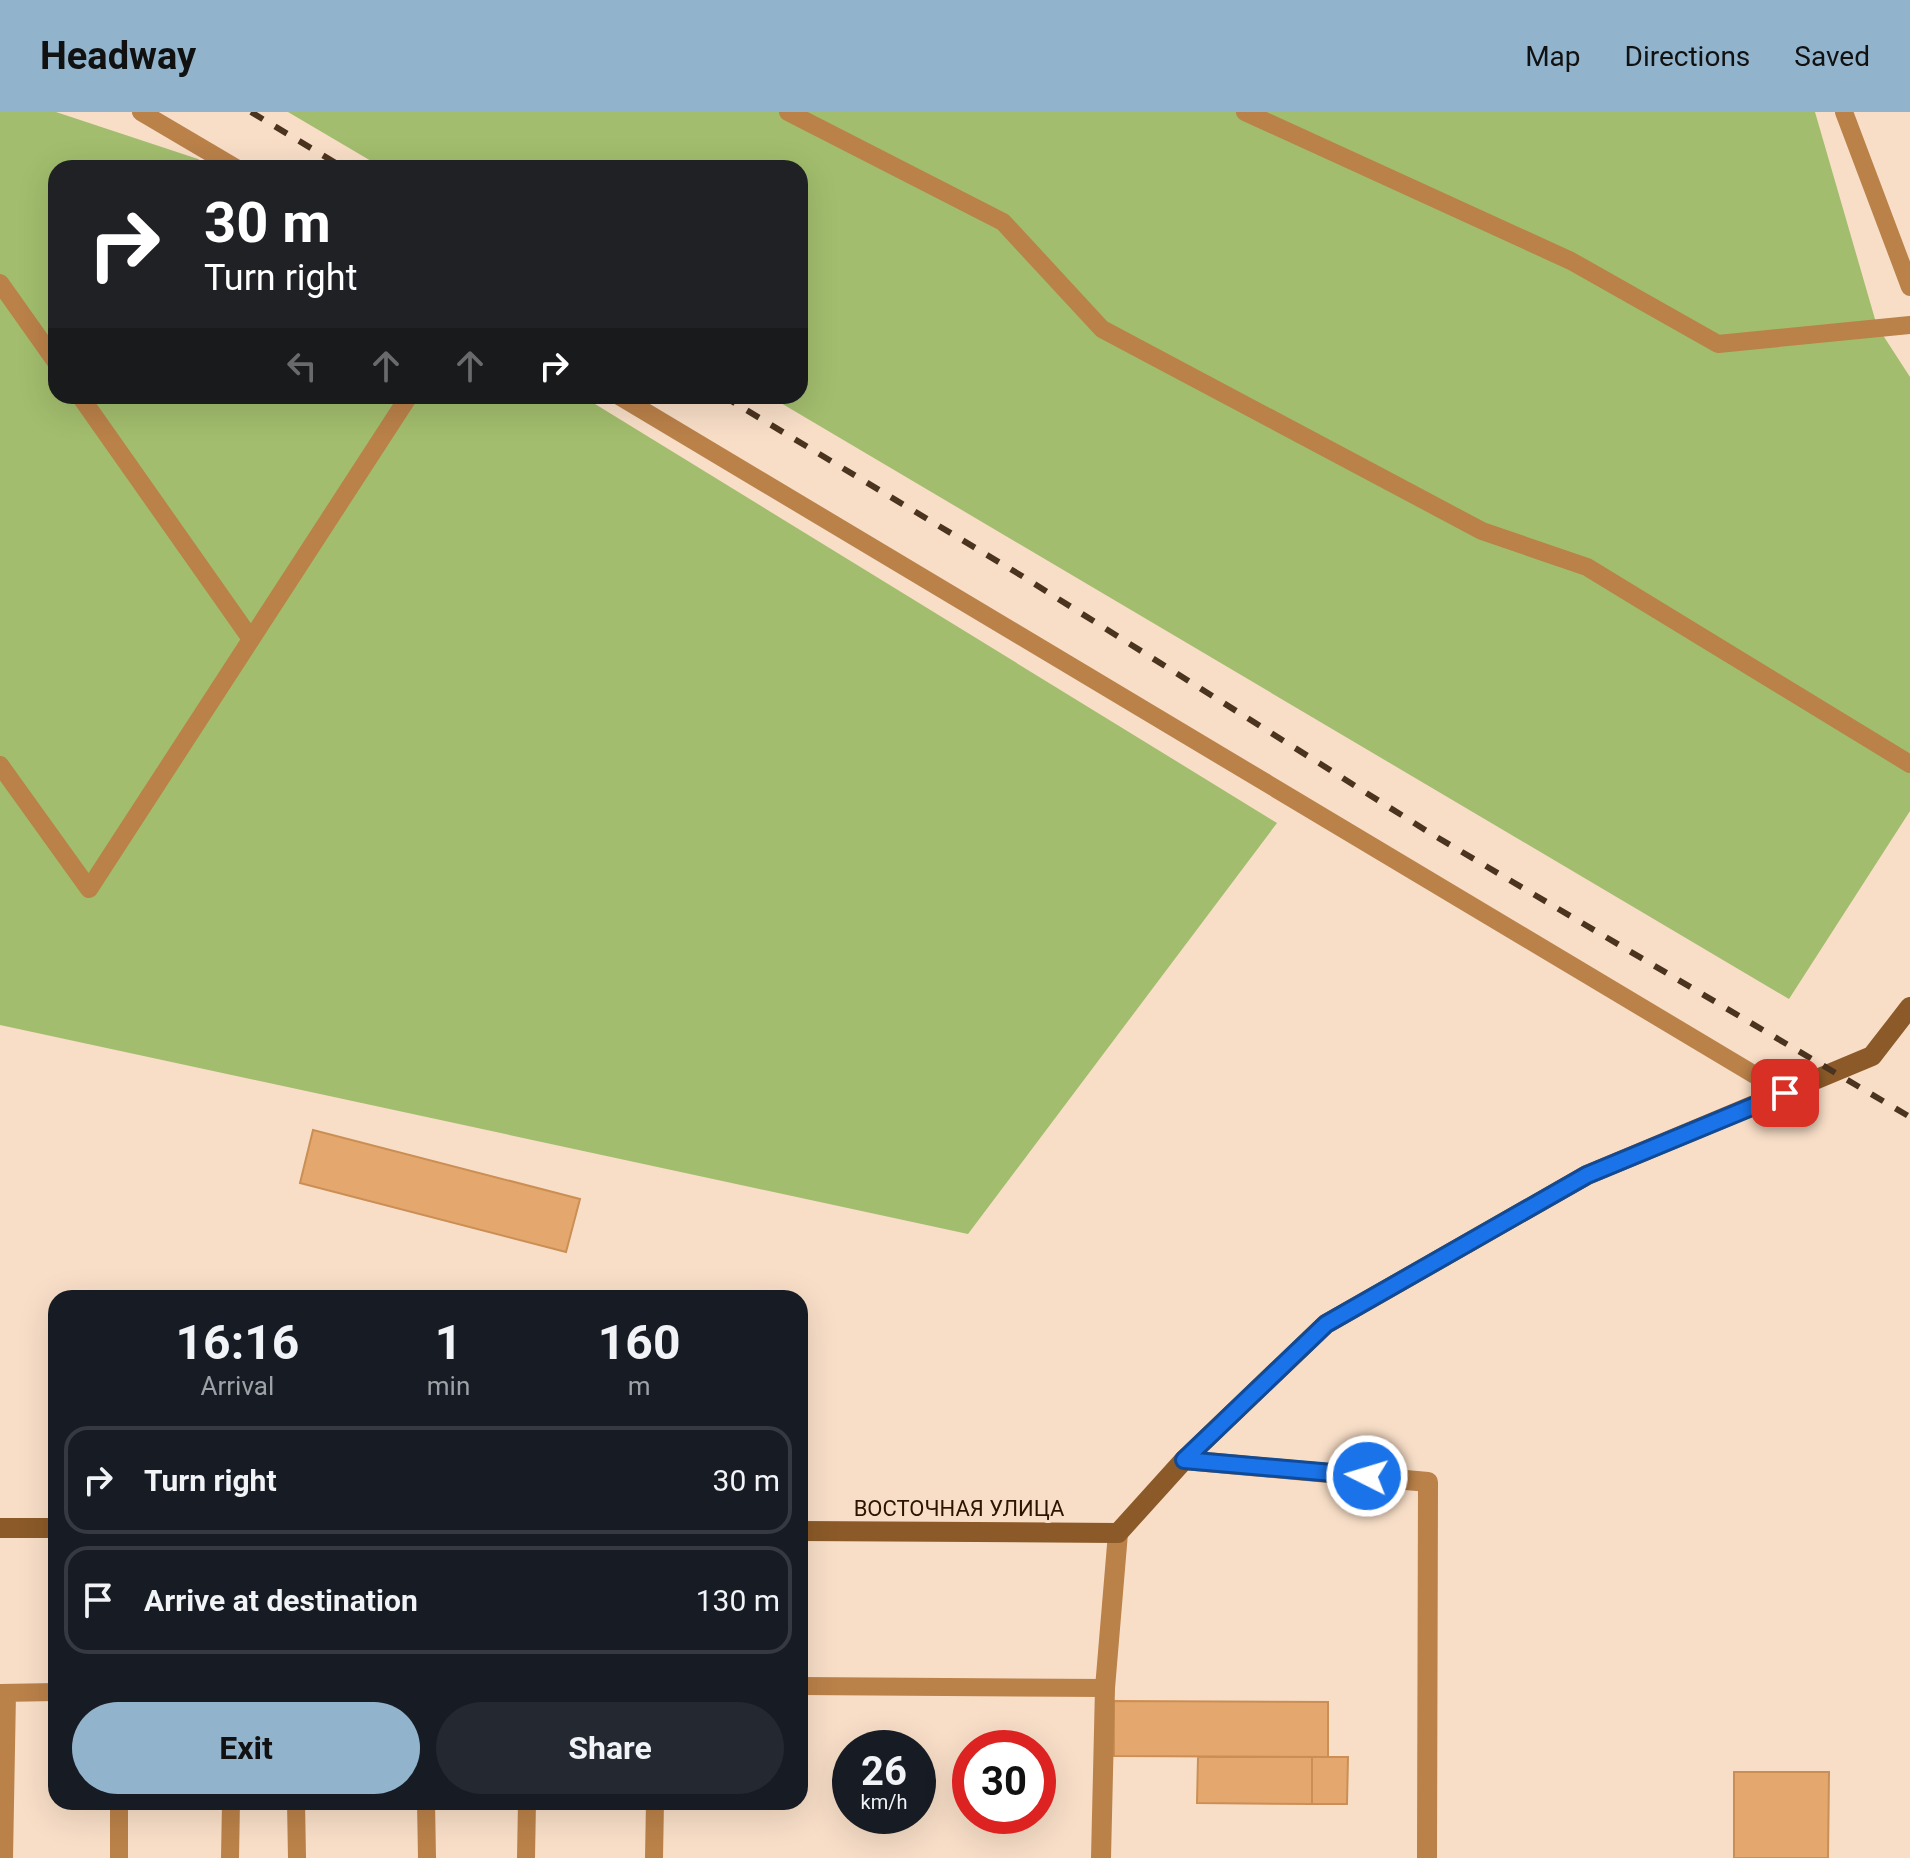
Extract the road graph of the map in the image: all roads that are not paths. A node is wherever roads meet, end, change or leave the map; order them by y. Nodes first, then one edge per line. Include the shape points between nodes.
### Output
1 (141, 112) edge
2 (788, 112) edge
3 (1245, 112) edge
4 (1844, 112) edge
5 (222, 160) edge
6 (0, 283) edge
7 (1910, 287) edge
8 (1910, 325) edge
9 (48, 351) edge
10 (86, 404) edge
11 (404, 404) edge
12 (632, 404) edge
13 (251, 639) junction
14 (1910, 764) edge
15 (0, 765) edge
16 (1910, 1007) edge
17 (1785, 1093) junction
18 (1184, 1460) junction
19 (0, 1528) edge
20 (48, 1528) edge
21 (808, 1531) edge
22 (1118, 1533) junction
23 (808, 1686) edge
24 (1105, 1688) junction
25 (48, 1692) edge
26 (4, 1693) edge
27 (119, 1810) edge
28 (231, 1810) edge
29 (296, 1810) edge
30 (426, 1810) edge
31 (527, 1810) edge
32 (655, 1810) edge
33 (4, 1858) edge
34 (119, 1858) edge
35 (230, 1858) edge
36 (297, 1858) edge
37 (427, 1858) edge
38 (526, 1858) edge
39 (654, 1858) edge
40 (1101, 1858) edge
41 (1427, 1858) edge

1 - 5 lane
2 - 14 lane via 1003,222 1102,329 1482,531 1587,567
3 - 8 lane via 1571,261 1718,344
4 - 7 lane
6 - 9 lane
10 - 13 lane
11 - 13 lane
12 - 17 lane
13 - 15 lane via 89,889
16 - 17 street via 1872,1056
17 - 18 street via 1587,1175 1326,1324
18 - 22 street
18 - 41 street via 1428,1482
19 - 20 street
21 - 22 street, ВОСТОЧНАЯ УЛИЦА
22 - 24 street
23 - 24 lane
24 - 40 street
25 - 26 lane
26 - 33 lane
27 - 34 lane
28 - 35 lane
29 - 36 lane
30 - 37 lane
31 - 38 lane
32 - 39 lane

